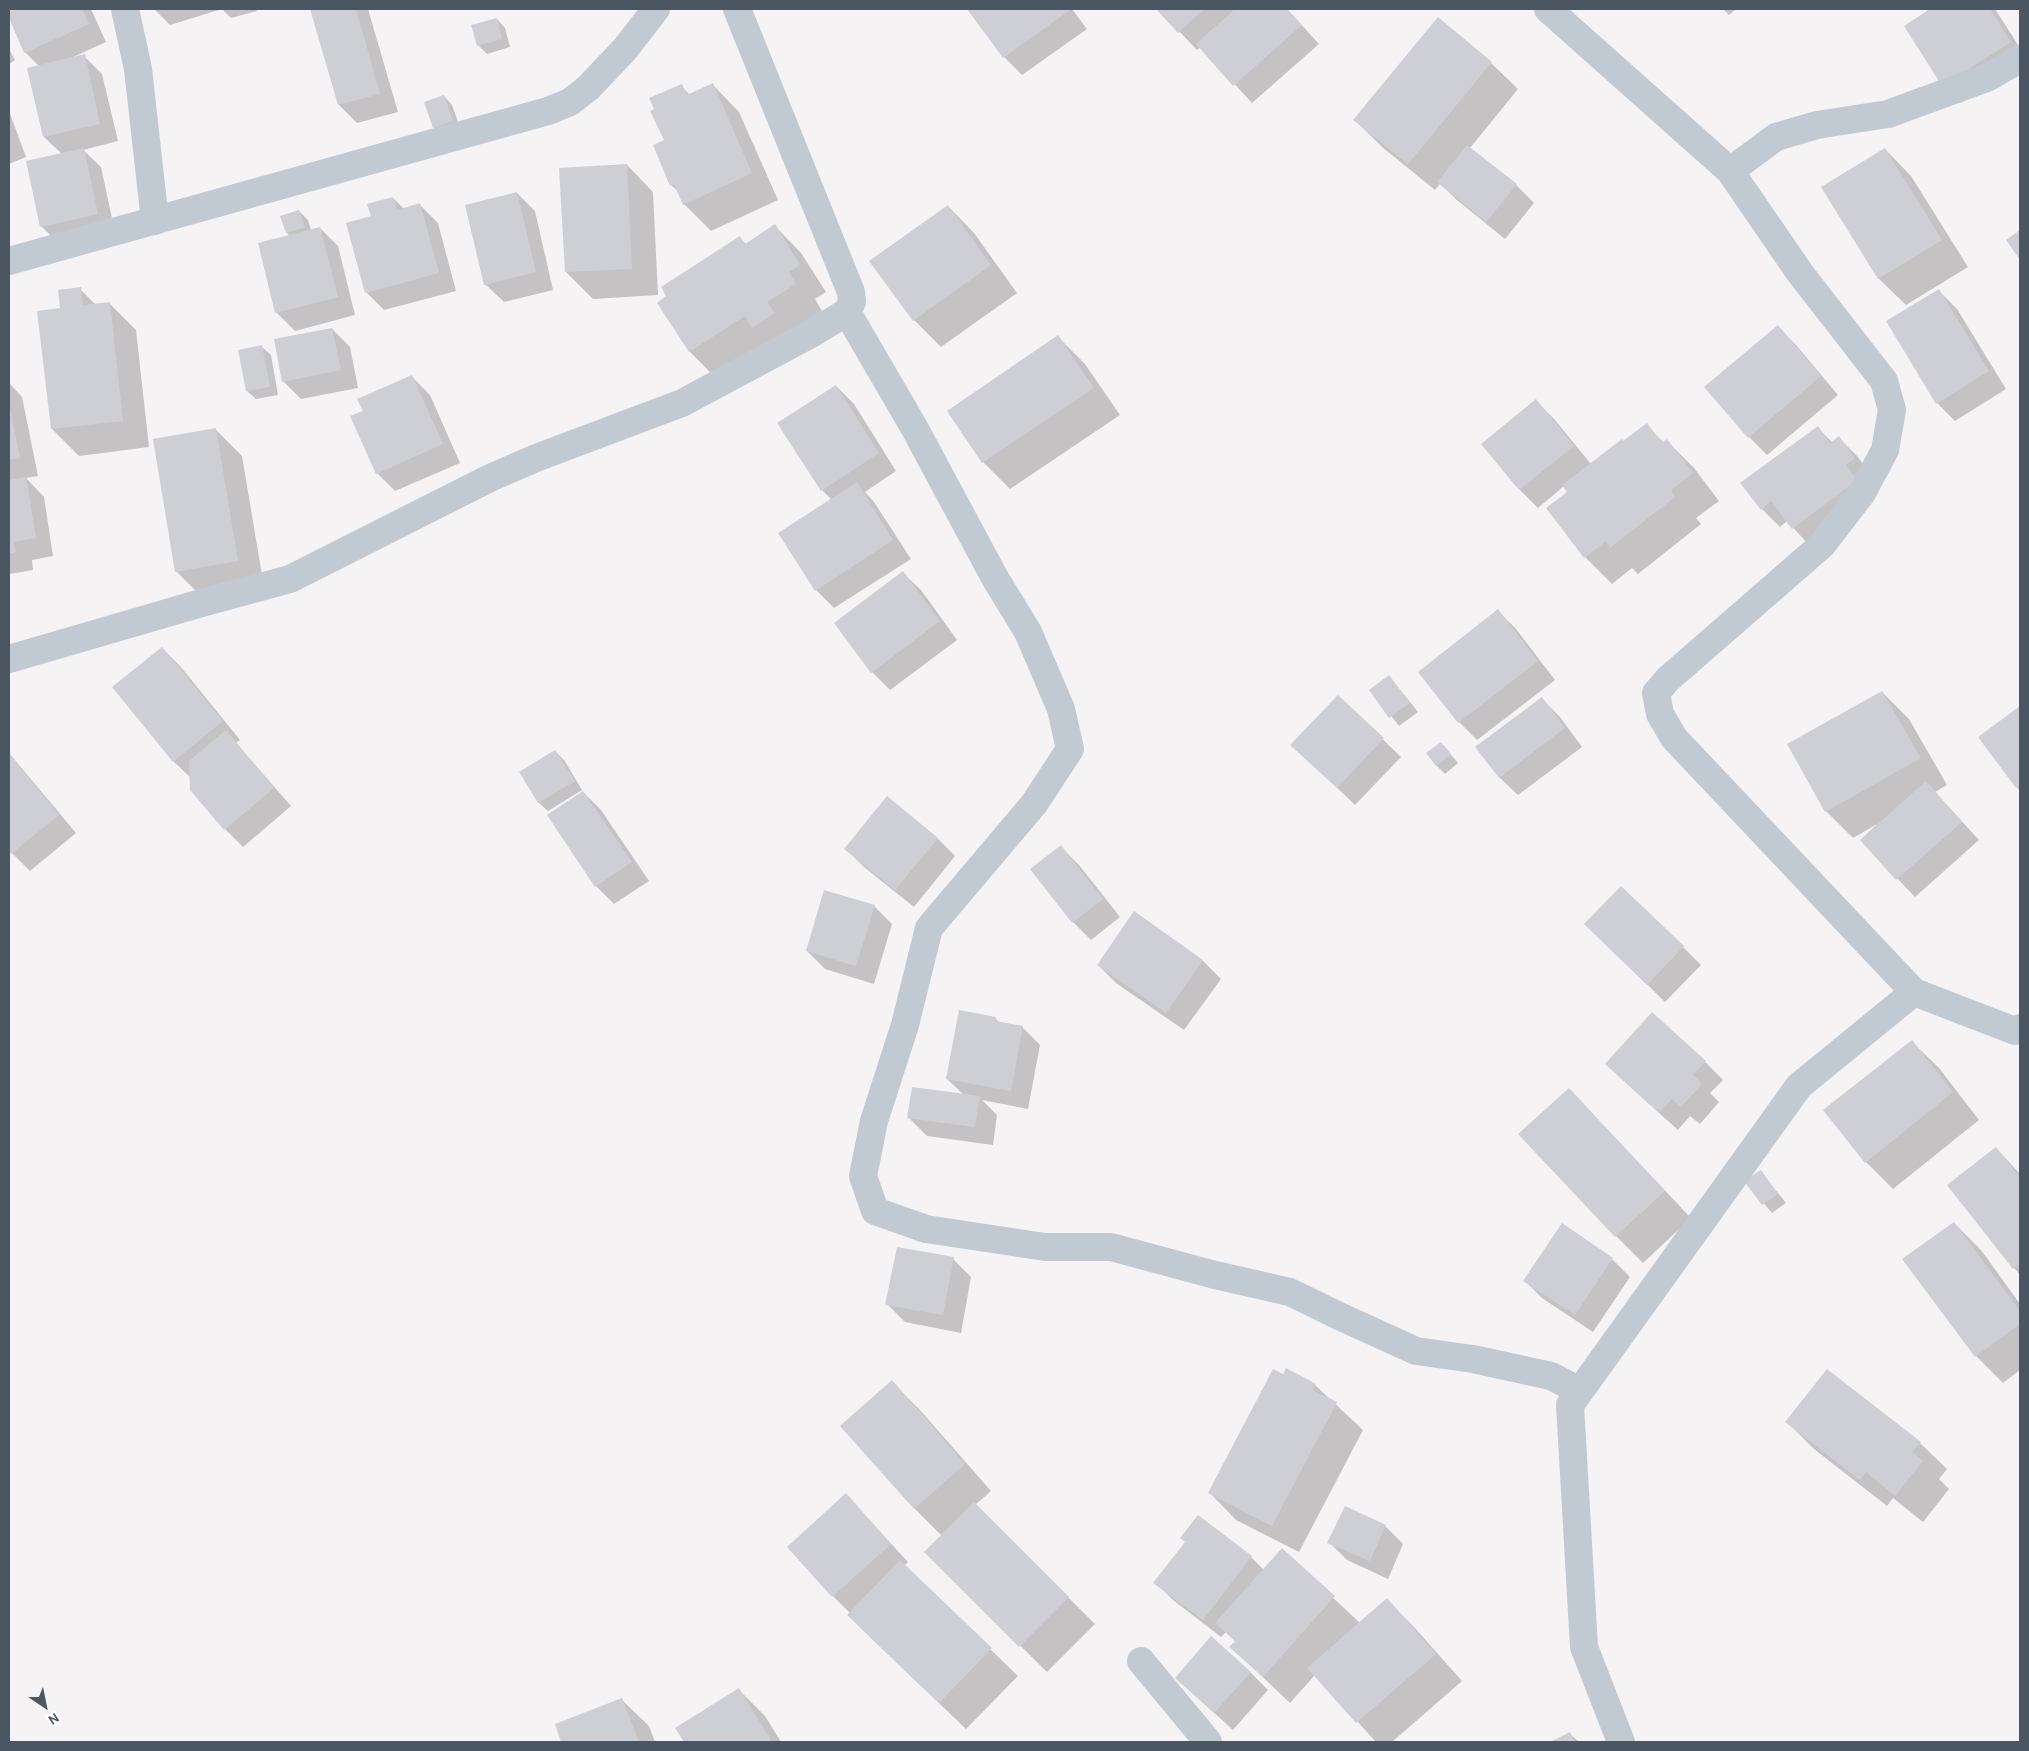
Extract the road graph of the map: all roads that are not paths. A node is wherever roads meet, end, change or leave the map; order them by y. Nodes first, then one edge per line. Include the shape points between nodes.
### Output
1 (126, 9) edge
2 (656, 9) edge
3 (737, 9) edge
4 (1548, 9) edge
5 (2020, 59) edge
6 (1730, 171) junction
7 (154, 221) junction
8 (9, 261) edge
9 (847, 312) junction
10 (9, 659) edge
11 (1914, 992) junction
12 (2020, 1028) edge
13 (1580, 1391) junction
14 (1141, 1661) dead end
15 (1208, 1742) edge
16 (1621, 1742) edge

1 - 7 street via 138,69
2 - 7 street via 625,49 588,88 556,108
3 - 9 street via 851,292 852,302
4 - 6 street
5 - 6 street via 1990,77 1888,114 1817,125 1776,137
6 - 11 street via 1800,273 1884,381 1892,410 1885,450 1862,493 1822,545 1668,679 1656,693 1660,714 1674,738
7 - 8 street
9 - 10 street via 682,403 490,478 290,579
9 - 13 street via 1028,632 1062,709 1070,749 1034,804 929,928 905,1025 874,1121 864,1176 875,1210 926,1229 1045,1247 1111,1247 1290,1292 1416,1351 1552,1376
11 - 12 street via 2015,1031
11 - 13 street via 1799,1086
13 - 16 street via 1570,1405 1584,1647
14 - 15 street

